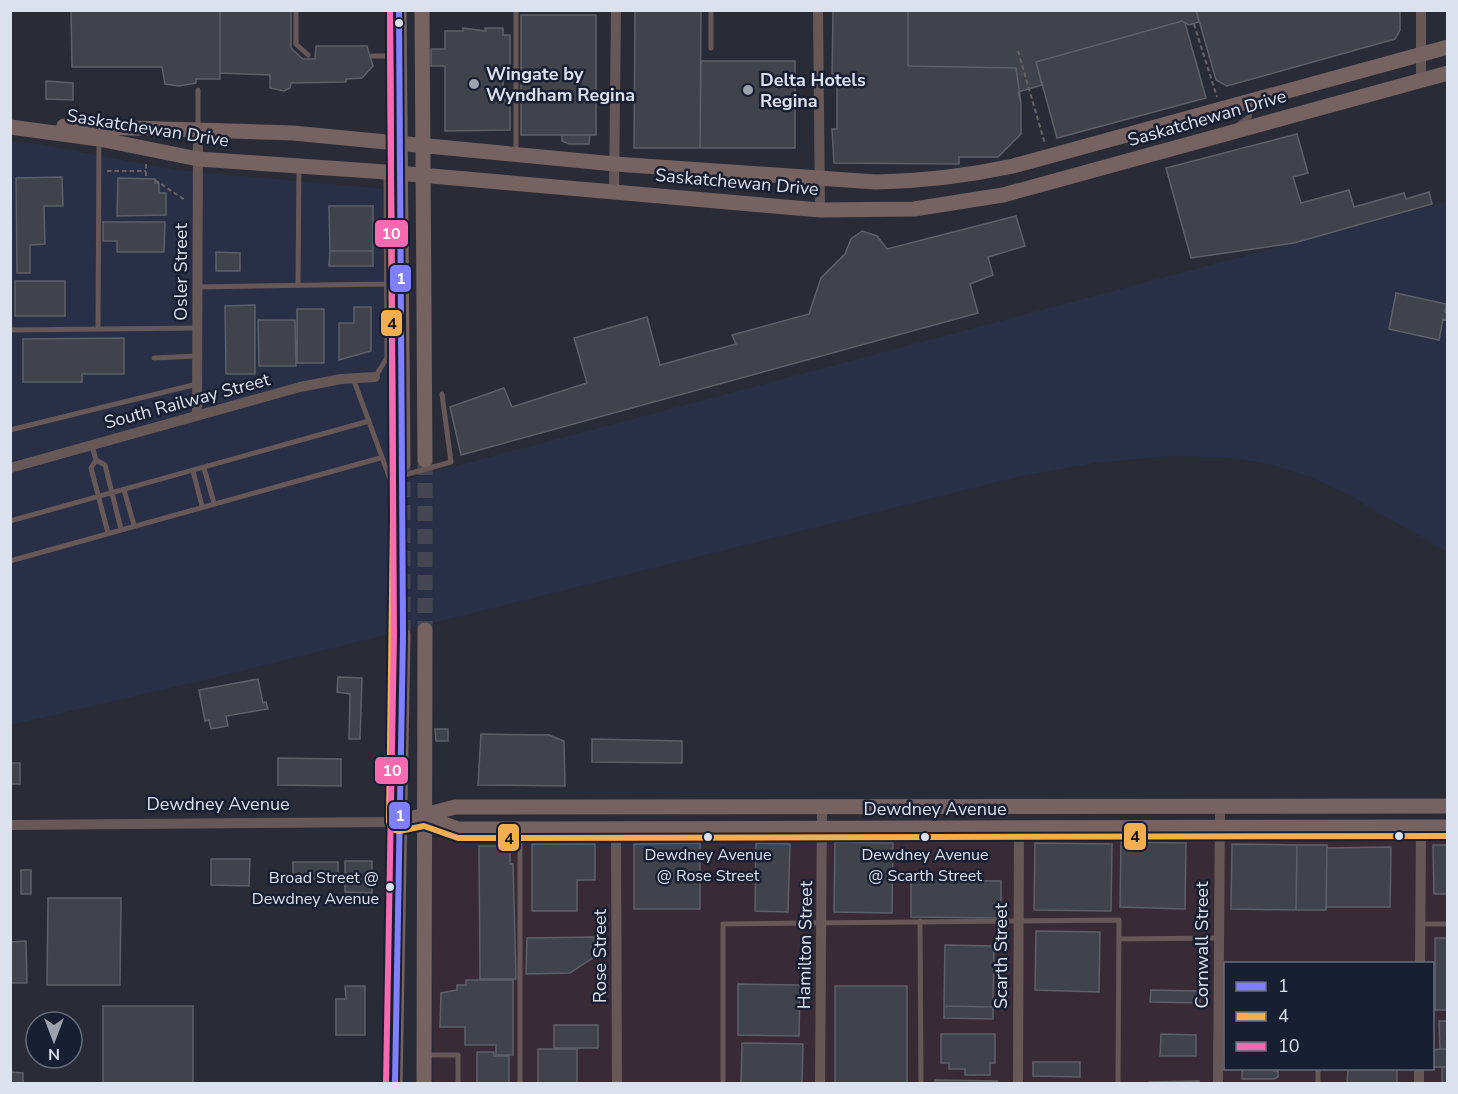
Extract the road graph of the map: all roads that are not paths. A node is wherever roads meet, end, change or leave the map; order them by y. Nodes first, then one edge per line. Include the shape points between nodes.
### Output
1 (296, 10) edge
2 (399, 10) edge
3 (422, 10) edge
4 (516, 10) edge
5 (615, 10) edge
6 (711, 10) edge
7 (818, 10) edge
8 (1421, 10) edge
9 (1448, 47) edge
10 (711, 48) dead end
11 (1421, 52) junction
12 (308, 55) dead end
13 (372, 56) dead end
14 (399, 56) junction
15 (1448, 73) edge
16 (1421, 79) junction
17 (198, 90) dead end
18 (1253, 99) junction
19 (10, 126) edge
20 (198, 129) junction
21 (1224, 134) junction
22 (99, 139) junction
23 (399, 144) junction
24 (424, 146) junction
25 (516, 154) junction
26 (198, 159) junction
27 (615, 164) junction
28 (299, 166) junction
29 (392, 172) junction
30 (424, 176) junction
31 (819, 178) junction
32 (614, 192) junction
33 (820, 210) junction
34 (387, 284) junction
35 (298, 285) junction
36 (197, 287) junction
37 (197, 328) junction
38 (98, 329) junction
39 (10, 330) edge
40 (197, 356) junction
41 (154, 358) dead end
42 (375, 377) joint
43 (353, 378) junction
44 (197, 384) junction
45 (442, 394) dead end
46 (197, 416) junction
47 (369, 421) junction
48 (10, 430) edge
49 (91, 445) junction
50 (380, 458) junction
51 (96, 460) junction
52 (425, 460) tunnel mouth
53 (403, 464) tunnel mouth
54 (10, 468) edge
55 (204, 468) junction
56 (193, 471) junction
57 (124, 490) junction
58 (112, 494) junction
59 (98, 497) junction
60 (214, 503) junction
61 (202, 506) junction
62 (10, 521) edge
63 (134, 525) junction
64 (121, 529) junction
65 (108, 533) junction
66 (10, 561) edge
67 (425, 630) tunnel mouth
68 (403, 635) tunnel mouth
69 (822, 807) junction
70 (1220, 807) junction
71 (1448, 807) edge
72 (424, 817) junction
73 (398, 822) junction
74 (10, 825) edge
75 (1220, 827) junction
76 (1421, 827) junction
77 (1448, 827) edge
78 (1019, 828) junction
79 (520, 829) junction
80 (616, 829) junction
81 (822, 829) junction
82 (1017, 920) junction
83 (920, 921) junction
84 (822, 922) junction
85 (1421, 924) junction
86 (1448, 924) edge
87 (1219, 938) junction
88 (1119, 939) junction
89 (1420, 962) edge
90 (1222, 966) edge
91 (424, 1055) junction
92 (395, 1083) edge
93 (424, 1083) edge
94 (458, 1083) edge
95 (520, 1083) edge
96 (616, 1083) edge
97 (723, 1083) edge
98 (820, 1083) edge
99 (921, 1083) edge
100 (1018, 1083) edge
101 (1118, 1083) edge
102 (1218, 1083) edge

1 - 12 lane via 296,44
2 - 14 main road
3 - 24 main road
4 - 25 lane
5 - 27 street
6 - 10 lane
7 - 31 street
8 - 11 street
9 - 11 main road, Saskatchewan Drive
11 - 16 street
11 - 18 main road, Saskatchewan Drive
13 - 14 lane
14 - 23 main road
15 - 16 main road, Saskatchewan Drive
16 - 21 main road, Saskatchewan Drive
17 - 20 lane
18 - 21 lane via 1249,117
18 - 31 main road, Saskatchewan Drive via 1048,156 950,178 876,182
19 - 20 main road, Saskatchewan Drive
19 - 22 main road, Saskatchewan Drive
20 - 23 main road, Saskatchewan Drive via 293,133
20 - 26 street, Osler Street
21 - 33 main road, Saskatchewan Drive via 976,201 914,209
22 - 26 main road, Saskatchewan Drive
22 - 38 lane
23 - 24 main road, Saskatchewan Drive
23 - 29 main road
24 - 25 main road, Saskatchewan Drive
24 - 30 main road
25 - 27 main road, Saskatchewan Drive
26 - 28 main road, Saskatchewan Drive
26 - 36 street, Osler Street
27 - 31 main road, Saskatchewan Drive
27 - 32 street
28 - 29 main road, Saskatchewan Drive
28 - 35 lane
29 - 30 main road, Saskatchewan Drive
29 - 34 lane
29 - 53 main road
30 - 32 main road, Saskatchewan Drive
30 - 52 main road
31 - 33 street
32 - 33 main road, Saskatchewan Drive
34 - 35 lane
34 - 42 lane via 387,358
35 - 36 lane
36 - 37 street, Osler Street
37 - 38 lane
37 - 40 street, Osler Street
38 - 39 lane
40 - 41 lane
40 - 44 street, Osler Street
42 - 43 street, South Railway Street
43 - 46 street, South Railway Street via 300,387
43 - 47 lane
44 - 46 street, Osler Street
44 - 48 lane
45 - 50 lane via 451,462 390,479
46 - 49 street, South Railway Street
47 - 50 lane
47 - 55 lane
49 - 51 lane
49 - 54 street, South Railway Street
50 - 60 lane
51 - 58 lane via 105,465
51 - 59 lane via 91,468
55 - 56 lane
55 - 60 lane
56 - 57 lane
56 - 61 lane
57 - 58 lane
57 - 63 lane
58 - 59 lane
58 - 64 lane
59 - 62 lane
59 - 65 lane
60 - 61 lane
61 - 63 lane
63 - 64 lane
64 - 65 lane
65 - 66 lane
67 - 72 main road
68 - 73 main road
69 - 70 main road, Dewdney Avenue
69 - 72 main road, Dewdney Avenue via 455,807
69 - 81 street, Hamilton Street
70 - 71 main road, Dewdney Avenue
70 - 75 street, Cornwall Street
72 - 73 main road, Dewdney Avenue
72 - 79 main road, Dewdney Avenue via 458,829
72 - 91 main road
73 - 74 street, Dewdney Avenue
73 - 92 main road
75 - 76 main road, Dewdney Avenue
75 - 78 main road, Dewdney Avenue
75 - 87 street, Cornwall Street
76 - 77 main road, Dewdney Avenue
76 - 85 street
78 - 81 main road, Dewdney Avenue
78 - 82 street, Scarth Street
79 - 80 main road, Dewdney Avenue
79 - 95 lane
80 - 81 main road, Dewdney Avenue
80 - 96 street, Rose Street
81 - 84 street, Hamilton Street
82 - 83 lane
82 - 88 lane via 1119,920
82 - 100 street, Scarth Street
83 - 84 lane
83 - 99 lane
84 - 97 lane via 723,924
84 - 98 street, Hamilton Street
85 - 86 lane
85 - 89 street
87 - 88 lane
87 - 90 street, Cornwall Street
88 - 101 lane
90 - 102 street, Cornwall Street
91 - 93 main road
91 - 94 lane via 458,1055

